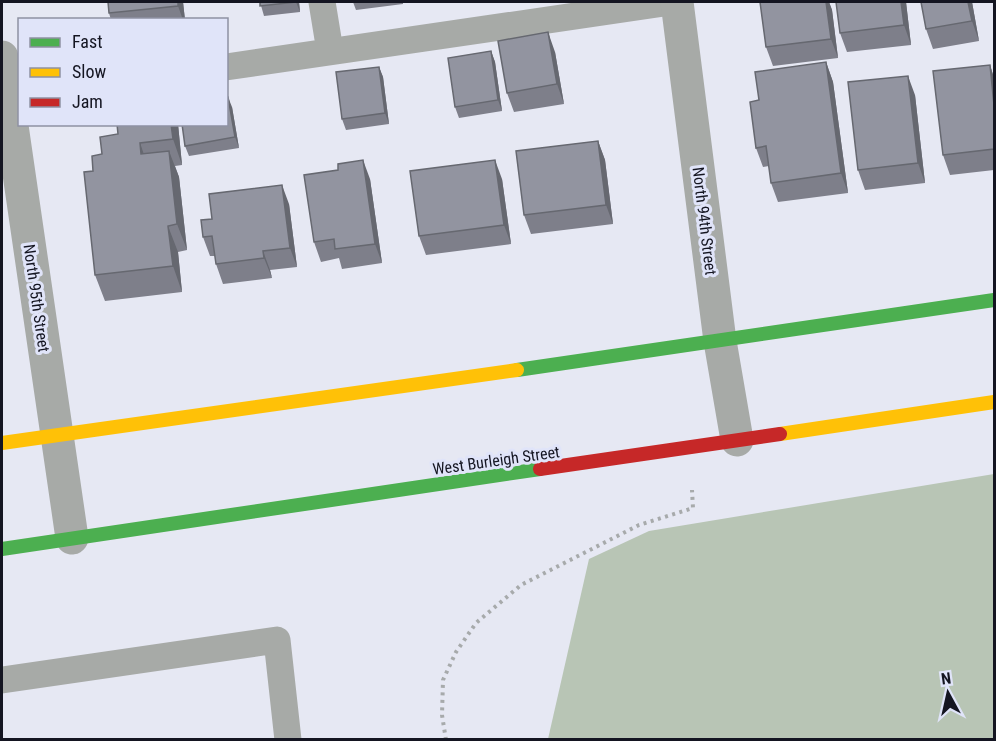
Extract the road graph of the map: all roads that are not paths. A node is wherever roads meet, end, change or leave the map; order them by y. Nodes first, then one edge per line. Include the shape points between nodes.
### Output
1 (322, 2) edge
2 (671, 2) edge
3 (677, 2) edge
4 (330, 51) junction
5 (2, 57) edge
6 (228, 67) edge
7 (10, 100) edge
8 (994, 300) edge
9 (720, 341) junction
10 (994, 402) edge
11 (57, 434) junction
12 (737, 440) junction
13 (2, 443) edge
14 (72, 538) junction
15 (2, 549) edge
16 (2, 680) edge
17 (288, 740) edge

1 - 4 lane
2 - 4 lane
3 - 9 street, North 94th Street
4 - 6 lane
5 - 7 street, North 95th Street
7 - 11 street, North 95th Street
8 - 9 main road
9 - 11 main road
9 - 12 street, North 94th Street
10 - 12 main road, West Burleigh Street
11 - 13 main road
11 - 14 street, North 95th Street
12 - 14 main road, West Burleigh Street
14 - 15 main road, West Burleigh Street
16 - 17 lane via 277,640

